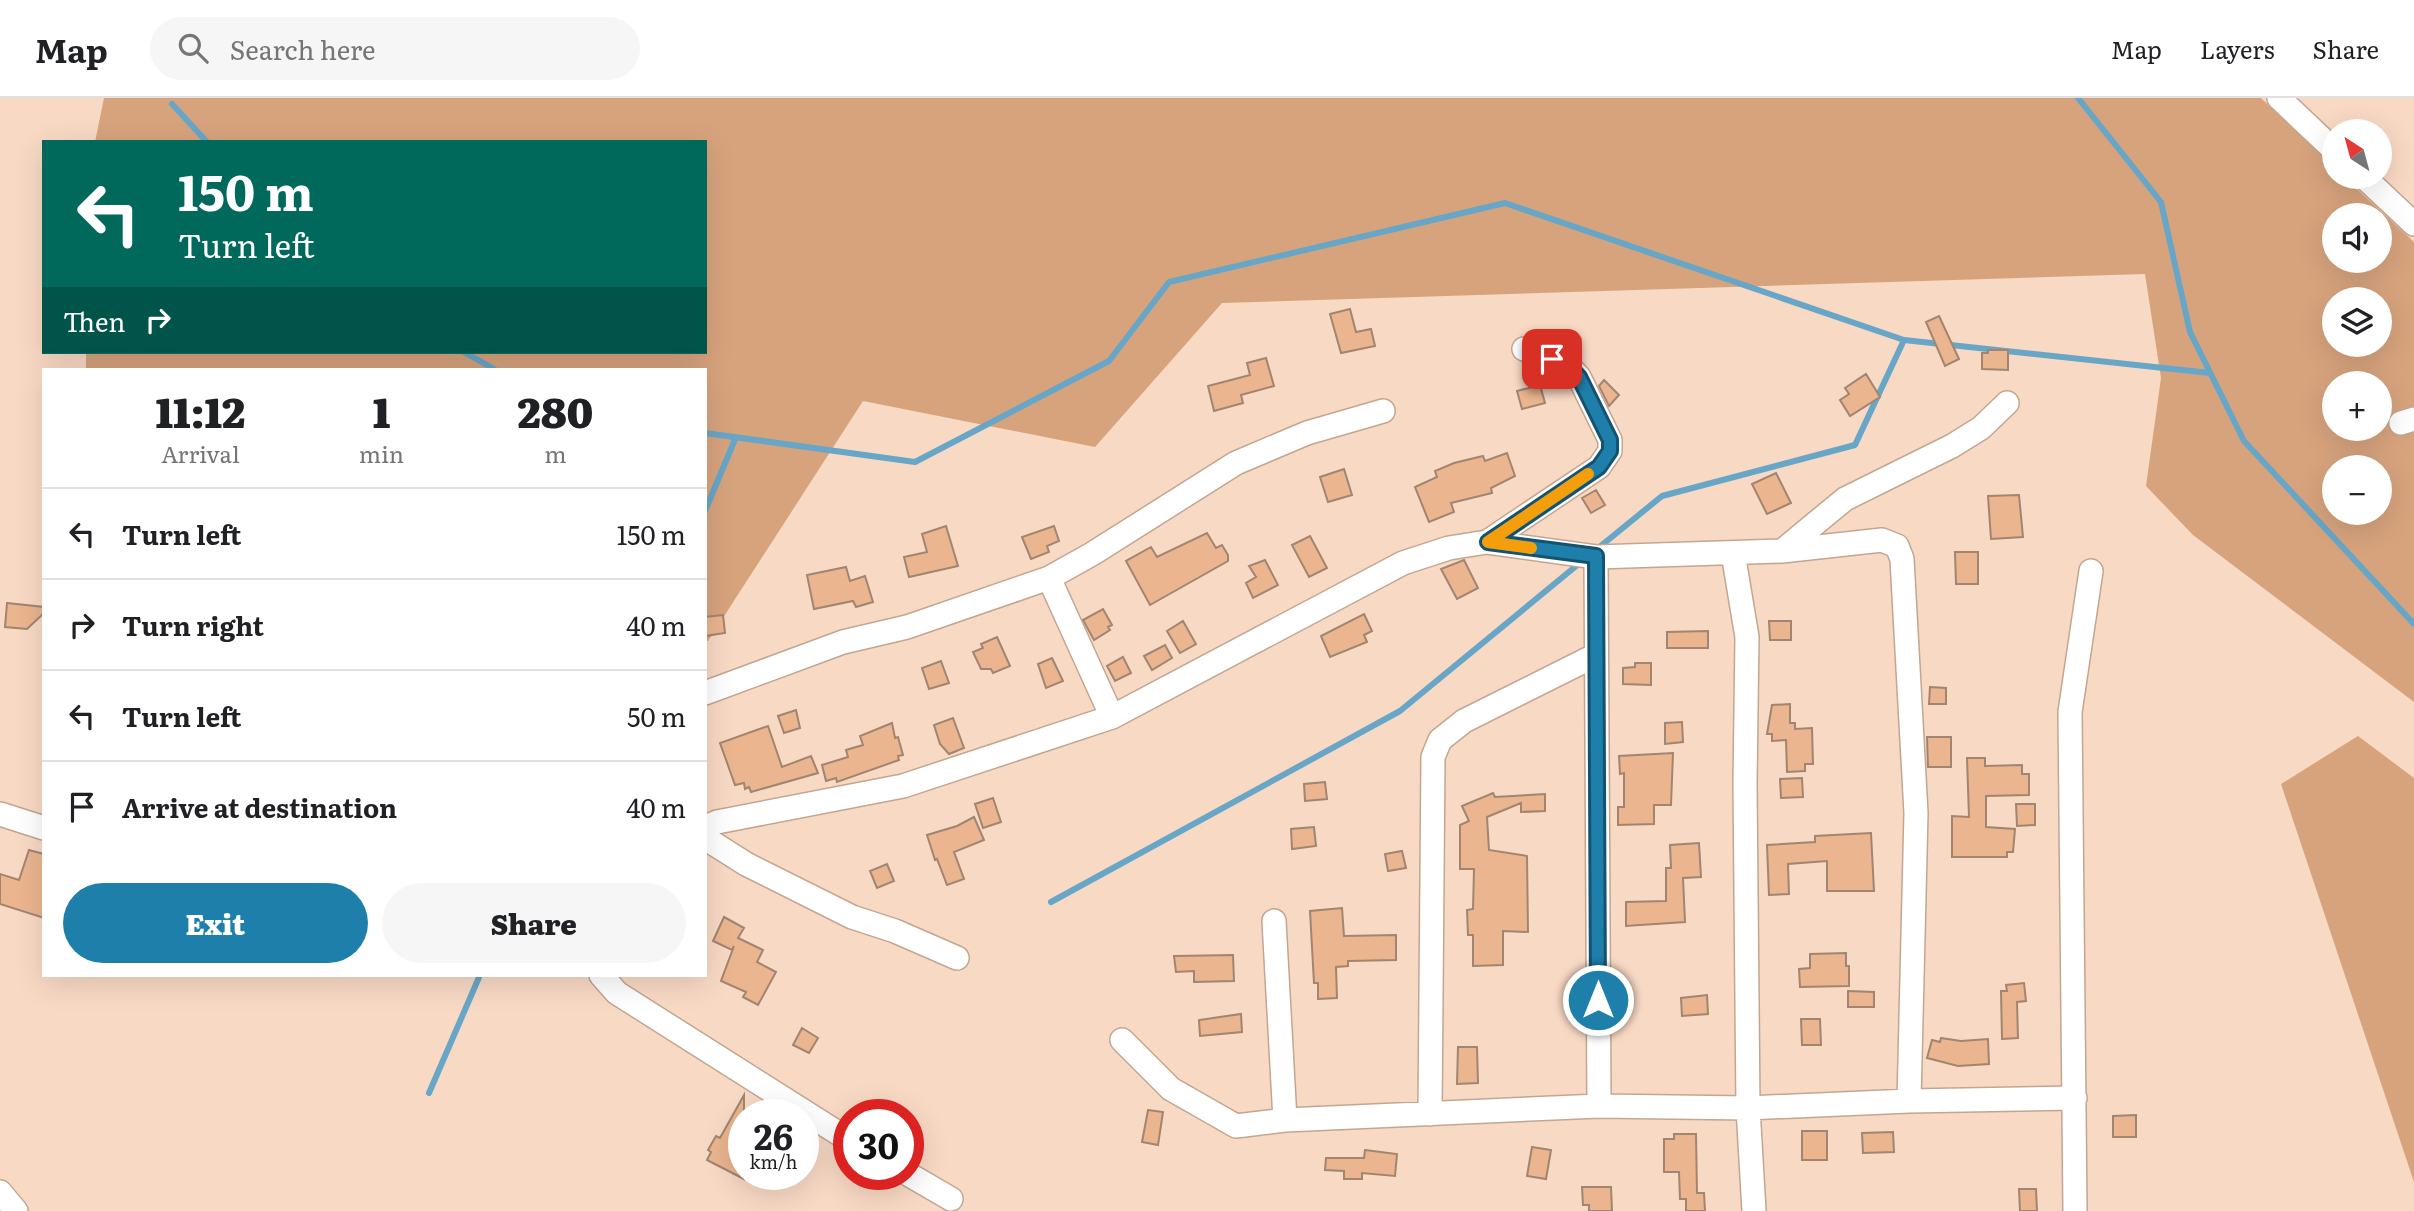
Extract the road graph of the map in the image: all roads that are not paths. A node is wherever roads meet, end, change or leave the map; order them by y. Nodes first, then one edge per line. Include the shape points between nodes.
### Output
1 (2279, 98) edge
2 (2322, 138) edge
3 (2377, 189) edge
4 (2414, 224) edge
5 (1524, 349) dead end
6 (2007, 403) dead end
7 (1383, 411) dead end
8 (1488, 542) junction
9 (1782, 551) junction
10 (1733, 553) junction
11 (1596, 556) junction
12 (2091, 571) dead end
13 (1049, 578) junction
14 (1597, 655) junction
15 (707, 692) edge
16 (1112, 717) junction
17 (0, 814) edge
18 (707, 826) edge
19 (42, 827) edge
20 (707, 839) edge
21 (1275, 921) dead end
22 (957, 958) dead end
23 (603, 977) edge
24 (1122, 1040) dead end
25 (2074, 1098) junction
26 (1909, 1101) junction
27 (1599, 1106) junction
28 (1748, 1108) junction
29 (1430, 1114) junction
30 (1285, 1120) junction
31 (833, 1130) edge
32 (924, 1183) edge
33 (0, 1192) edge
34 (951, 1199) dead end
35 (16, 1211) edge
36 (1754, 1211) edge
37 (2075, 1211) edge

1 - 2 street
3 - 4 street
5 - 8 street via 1568,365 1579,377 1610,440 1610,451 1599,467
6 - 9 street via 1981,428 1952,446 1845,499
7 - 13 street via 1307,433 1236,463
8 - 11 street
8 - 16 street via 1449,548 1403,563
9 - 10 street
9 - 26 street via 1882,540 1897,546 1902,559 1916,813
10 - 11 street
10 - 28 street via 1747,637
11 - 14 street
12 - 25 street via 2070,712
13 - 15 street via 907,627 843,642
13 - 16 street
14 - 27 street
14 - 29 street via 1464,721 1440,740 1433,757
16 - 18 street via 903,786
17 - 19 street
20 - 22 street via 852,917
21 - 30 street
23 - 31 street via 617,992
24 - 30 street via 1171,1089 1236,1126
25 - 26 street
25 - 37 street
26 - 28 street
27 - 28 street
27 - 29 street
28 - 36 street
29 - 30 street
32 - 34 street
33 - 35 street

